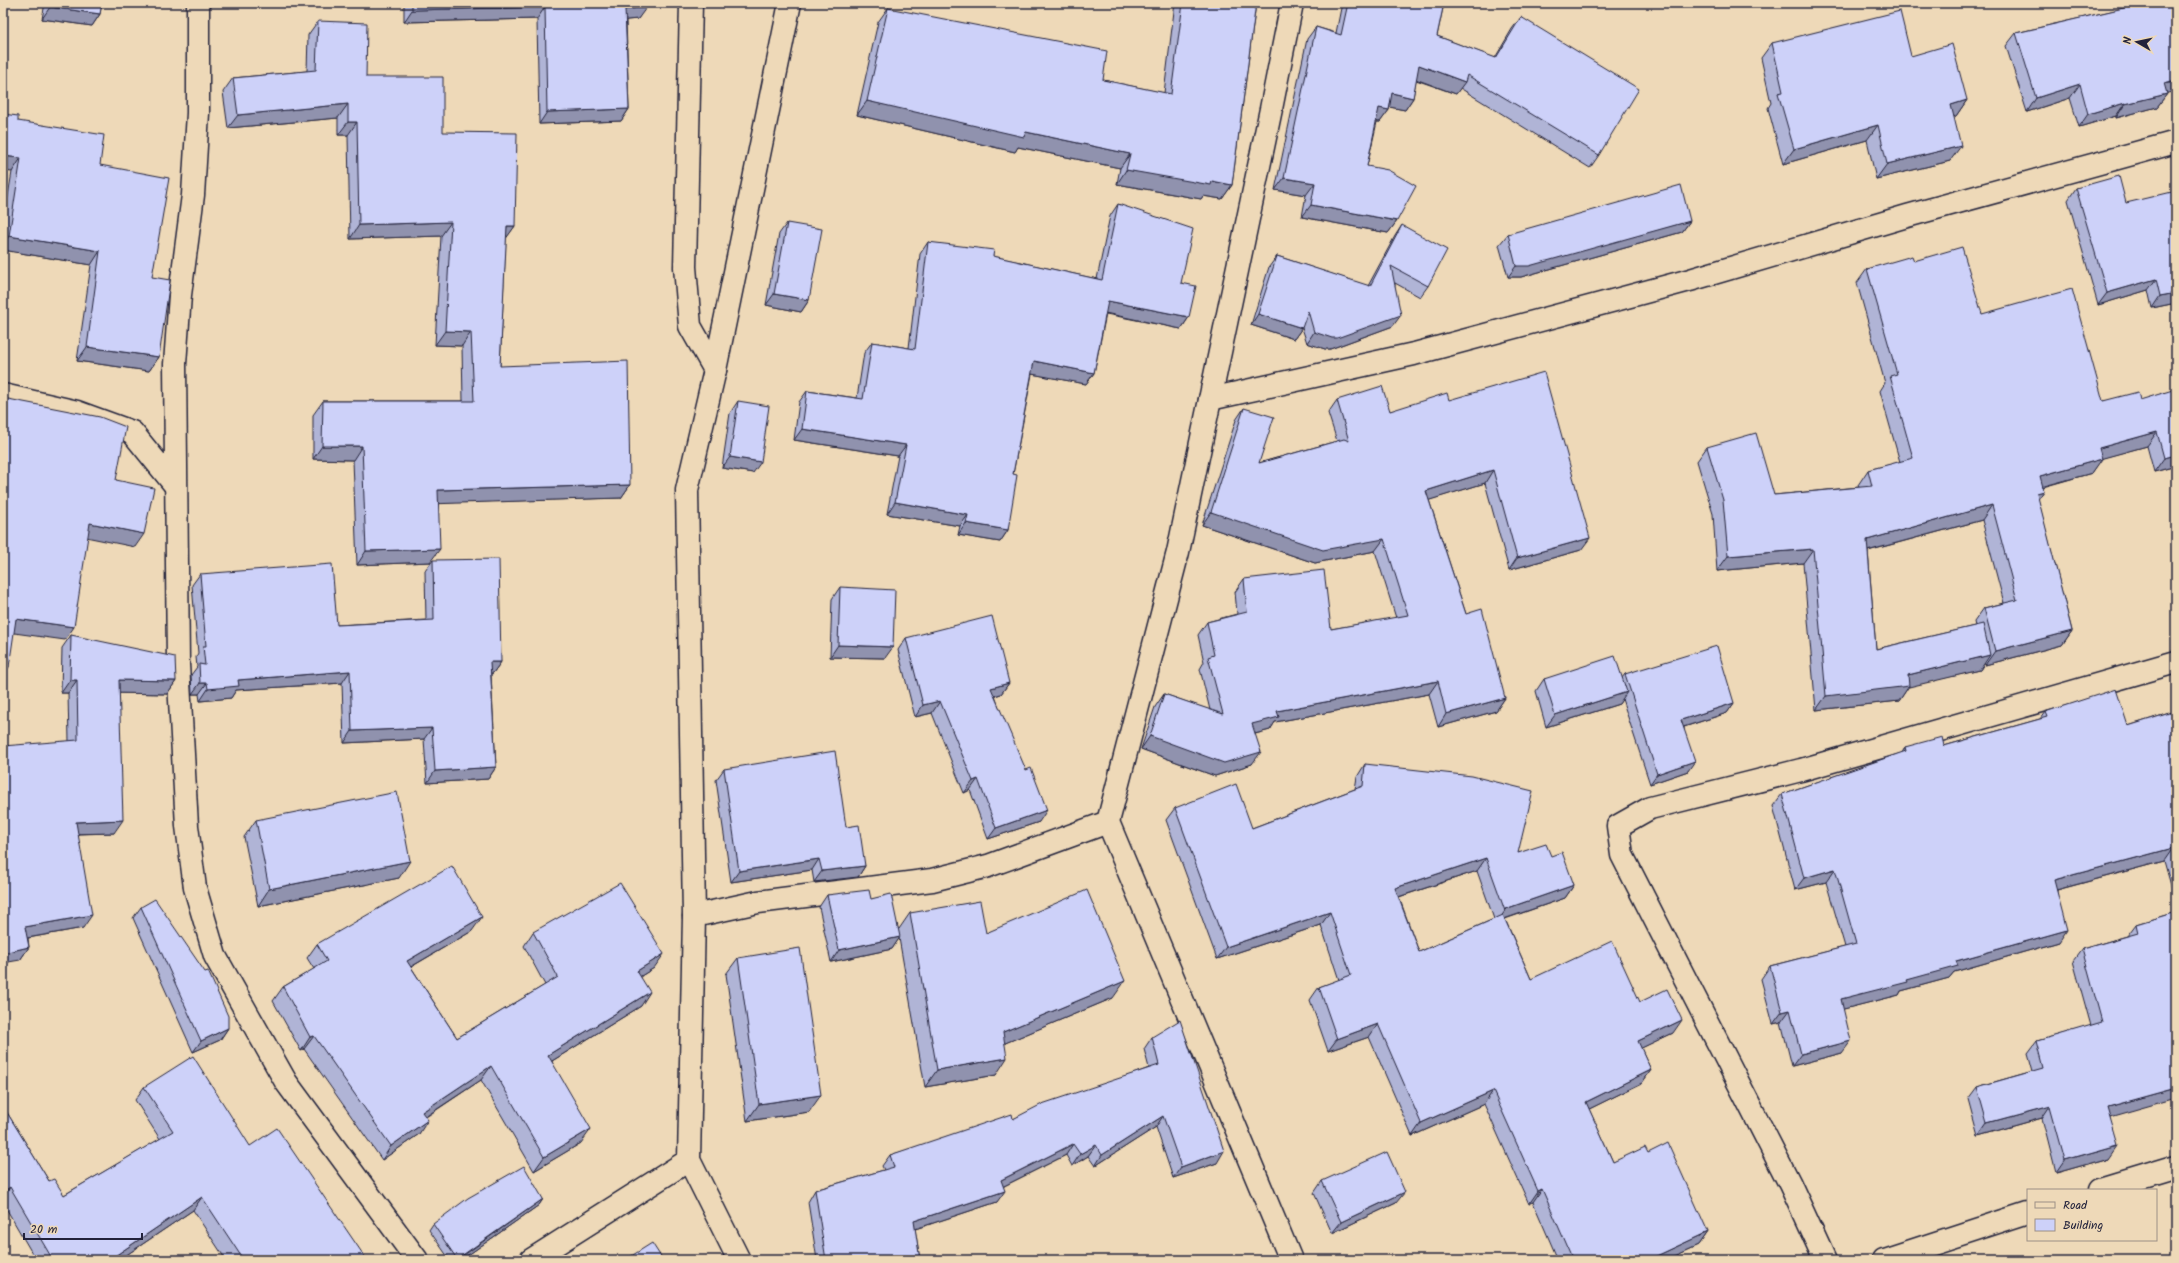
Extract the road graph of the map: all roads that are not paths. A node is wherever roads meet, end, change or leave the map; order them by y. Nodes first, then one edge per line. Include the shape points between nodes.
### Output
1 (198, 3) edge
2 (691, 3) edge
3 (790, 3) edge
4 (1292, 3) edge
5 (2176, 142) edge
6 (715, 370) junction
7 (3, 395) edge
8 (1210, 399) junction
9 (175, 485) junction
10 (2176, 662) edge
11 (1108, 822) junction
12 (694, 916) junction
13 (689, 1160) junction
14 (2176, 1167) edge
15 (2103, 1189) edge
16 (2027, 1213) edge
17 (417, 1260) edge
18 (531, 1260) edge
19 (739, 1260) edge
20 (1290, 1260) edge
21 (1825, 1260) edge
22 (1884, 1260) edge

1 - 9 street via 198,113 193,195 180,295 175,364
2 - 6 street via 685,267 690,326
3 - 6 street
4 - 8 street
5 - 8 street via 1908,216 1690,280 1414,354
6 - 12 street via 687,490
7 - 9 street via 77,412 132,432
8 - 11 street via 1178,552
9 - 17 street via 178,664 186,826 195,888 215,956 286,1082
10 - 21 street via 1801,770 1650,808 1618,826 1622,855 1790,1184
11 - 12 street via 988,866 932,880 758,902
11 - 20 street
12 - 13 street
13 - 18 street
13 - 19 street
14 - 15 street
16 - 22 street

